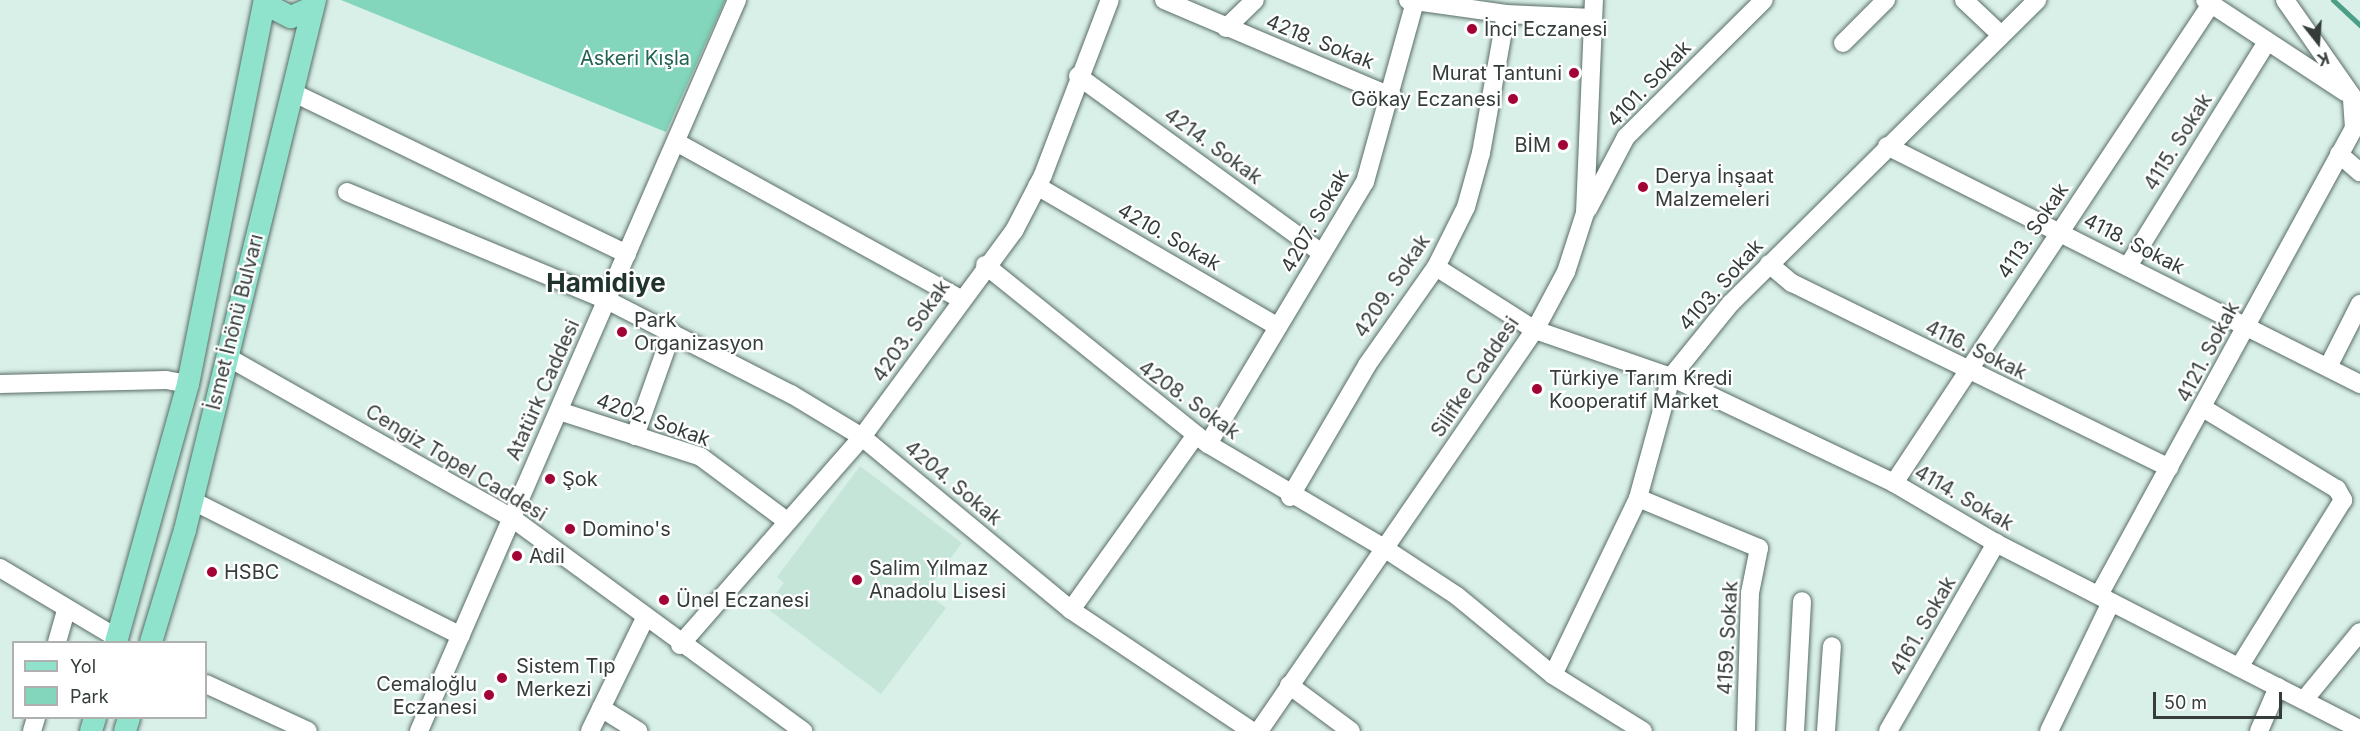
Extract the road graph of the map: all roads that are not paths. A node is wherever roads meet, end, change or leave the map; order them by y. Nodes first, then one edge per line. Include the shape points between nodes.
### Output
1 (738, 0) edge
2 (1110, 0) edge
3 (1164, 0) edge
4 (1255, 0) edge
5 (1764, 0) edge
6 (1886, 0) edge
7 (1964, 0) edge
8 (2037, 0) edge
9 (2285, 0) edge
10 (1412, 1) edge
11 (265, 2) edge
12 (2208, 2) edge
13 (314, 4) edge
14 (1594, 9) edge
15 (1506, 14) junction
16 (1226, 28) junction
17 (2001, 35) junction
18 (2267, 42) junction
19 (1843, 43) dead end
20 (1078, 76) junction
21 (294, 93) junction
22 (2352, 96) junction
23 (1393, 97) junction
24 (676, 142) junction
25 (1887, 146) junction
26 (2339, 154) junction
27 (2360, 172) edge
28 (1037, 186) junction
29 (347, 192) dead end
30 (1585, 213) junction
31 (2060, 232) junction
32 (1322, 253) junction
33 (627, 254) junction
34 (1769, 264) junction
35 (985, 265) junction
36 (2128, 266) junction
37 (1436, 267) junction
38 (960, 299) junction
39 (607, 300) junction
40 (2360, 304) edge
41 (2247, 326) junction
42 (1278, 327) junction
43 (1535, 330) junction
44 (672, 332) junction
45 (227, 350) junction
46 (2328, 367) junction
47 (1967, 372) junction
48 (1671, 377) junction
49 (0, 384) edge
50 (188, 384) junction
51 (2360, 384) edge
52 (2203, 408) junction
53 (559, 411) junction
54 (635, 436) junction
55 (862, 437) junction
56 (1202, 439) junction
57 (2169, 468) junction
58 (1894, 483) junction
59 (1290, 497) junction
60 (1638, 498) junction
61 (191, 500) junction
62 (512, 518) junction
63 (787, 521) junction
64 (1996, 543) junction
65 (1384, 548) junction
66 (0, 568) edge
67 (2105, 599) junction
68 (1802, 601) dead end
69 (66, 610) junction
70 (1071, 610) junction
71 (645, 618) junction
72 (2360, 632) edge
73 (461, 636) junction
74 (116, 640) edge
75 (57, 641) edge
76 (151, 641) edge
77 (680, 645) junction
78 (1832, 646) dead end
79 (2239, 667) junction
80 (1553, 675) junction
81 (207, 684) edge
82 (1289, 685) junction
83 (2278, 687) junction
84 (2304, 700) junction
85 (601, 708) junction
86 (2360, 729) edge
87 (308, 731) edge
88 (419, 731) edge
89 (590, 731) edge
90 (638, 731) edge
91 (803, 731) edge
92 (1252, 731) edge
93 (1259, 731) edge
94 (1351, 731) edge
95 (1643, 731) edge
96 (1746, 731) edge
97 (1795, 731) edge
98 (1826, 731) edge
99 (1888, 731) edge
100 (2049, 731) edge
101 (2259, 731) edge

1 - 24 street, Atatürk Caddesi
2 - 20 street, 4203. Sokak
3 - 16 street, 4218. Sokak
4 - 16 street
5 - 30 street, 4101. Sokak via 1626,137
6 - 19 street
7 - 17 street
8 - 17 street, 4103. Sokak
9 - 22 street
10 - 15 street
10 - 23 street, 4207. Sokak
11 - 13 main road via 291,17
11 - 50 main road, İsmet İnönü Bulvarı
12 - 18 street
12 - 31 street, 4113. Sokak
13 - 21 main road, İsmet İnönü Bulvarı
14 - 15 street
14 - 30 street, Silifke Caddesi
15 - 37 street, 4209. Sokak via 1481,153 1466,207
16 - 23 street, 4218. Sokak
17 - 25 street, 4103. Sokak
18 - 22 street
18 - 36 street, 4115. Sokak
20 - 28 street, 4203. Sokak
20 - 32 street, 4214. Sokak
21 - 33 street
21 - 45 main road, İsmet İnönü Bulvarı
22 - 26 street, 4121. Sokak via 2354,128
23 - 32 street, 4207. Sokak via 1365,183
24 - 33 street, Atatürk Caddesi
24 - 38 street
25 - 31 street, 4118. Sokak
25 - 34 street, 4103. Sokak
26 - 27 street
26 - 41 street, 4121. Sokak
28 - 35 street, 4203. Sokak via 1014,231
28 - 42 street, 4210. Sokak
29 - 39 street, 4204. Sokak
30 - 43 street, Silifke Caddesi via 1566,272
31 - 36 street, 4118. Sokak
31 - 47 street, 4113. Sokak
32 - 42 street, 4207. Sokak
33 - 39 street, Atatürk Caddesi
34 - 47 street, 4116. Sokak via 1792,283
34 - 48 street, 4103. Sokak
35 - 38 street, 4203. Sokak
35 - 56 street, 4208. Sokak
36 - 41 street, 4118. Sokak
37 - 43 street, 4114. Sokak
37 - 59 street, 4209. Sokak via 1367,365
38 - 55 street, 4203. Sokak
39 - 44 street, 4204. Sokak
39 - 53 street, Atatürk Caddesi
40 - 46 street
41 - 46 street, 4118. Sokak
41 - 52 street, 4121. Sokak
42 - 56 street, 4207. Sokak
43 - 48 street, 4114. Sokak
43 - 65 street, Silifke Caddesi
44 - 54 street
44 - 55 street, 4204. Sokak
45 - 61 main road, İsmet İnönü Bulvarı
45 - 62 street, Cengiz Topel Caddesi via 231,359
46 - 51 street, 4118. Sokak
47 - 57 street, 4116. Sokak
47 - 58 street, 4113. Sokak
48 - 58 street, 4114. Sokak
48 - 60 street, 4103. Sokak
49 - 50 street via 166,380
50 - 74 main road, İsmet İnönü Bulvarı
52 - 57 street, 4121. Sokak
52 - 79 street via 2337,489 2343,500
53 - 54 street, 4202. Sokak
53 - 62 street, Atatürk Caddesi
54 - 63 street, 4202. Sokak via 701,457
55 - 63 street, 4203. Sokak
55 - 70 street, 4204. Sokak
56 - 59 street, 4208. Sokak
56 - 70 street, 4207. Sokak
57 - 67 street, 4121. Sokak
58 - 64 street, 4114. Sokak
59 - 65 street, 4208. Sokak
60 - 80 street, 4103. Sokak
60 - 96 street, 4159. Sokak via 1759,548 1750,593
61 - 73 street
61 - 76 main road, İsmet İnönü Bulvarı
62 - 71 street, Cengiz Topel Caddesi
62 - 73 street, Atatürk Caddesi
63 - 77 street, 4203. Sokak
64 - 67 street, 4114. Sokak
64 - 99 street, 4161. Sokak
65 - 80 street, 4208. Sokak via 1457,596
65 - 82 street, Silifke Caddesi
66 - 69 street
67 - 79 street, 4114. Sokak
67 - 100 street, 4121. Sokak
68 - 97 street
69 - 74 street
69 - 75 street
70 - 92 street, 4204. Sokak
71 - 77 street, Cengiz Topel Caddesi
71 - 85 street
72 - 84 street
73 - 88 street, Atatürk Caddesi
77 - 91 street, Cengiz Topel Caddesi
78 - 98 street
79 - 83 street, 4114. Sokak
80 - 95 street, 4208. Sokak
81 - 87 street
82 - 93 street, Silifke Caddesi
82 - 94 street
83 - 84 street, 4114. Sokak
83 - 101 street
84 - 86 street, 4114. Sokak
85 - 89 street
85 - 90 street

